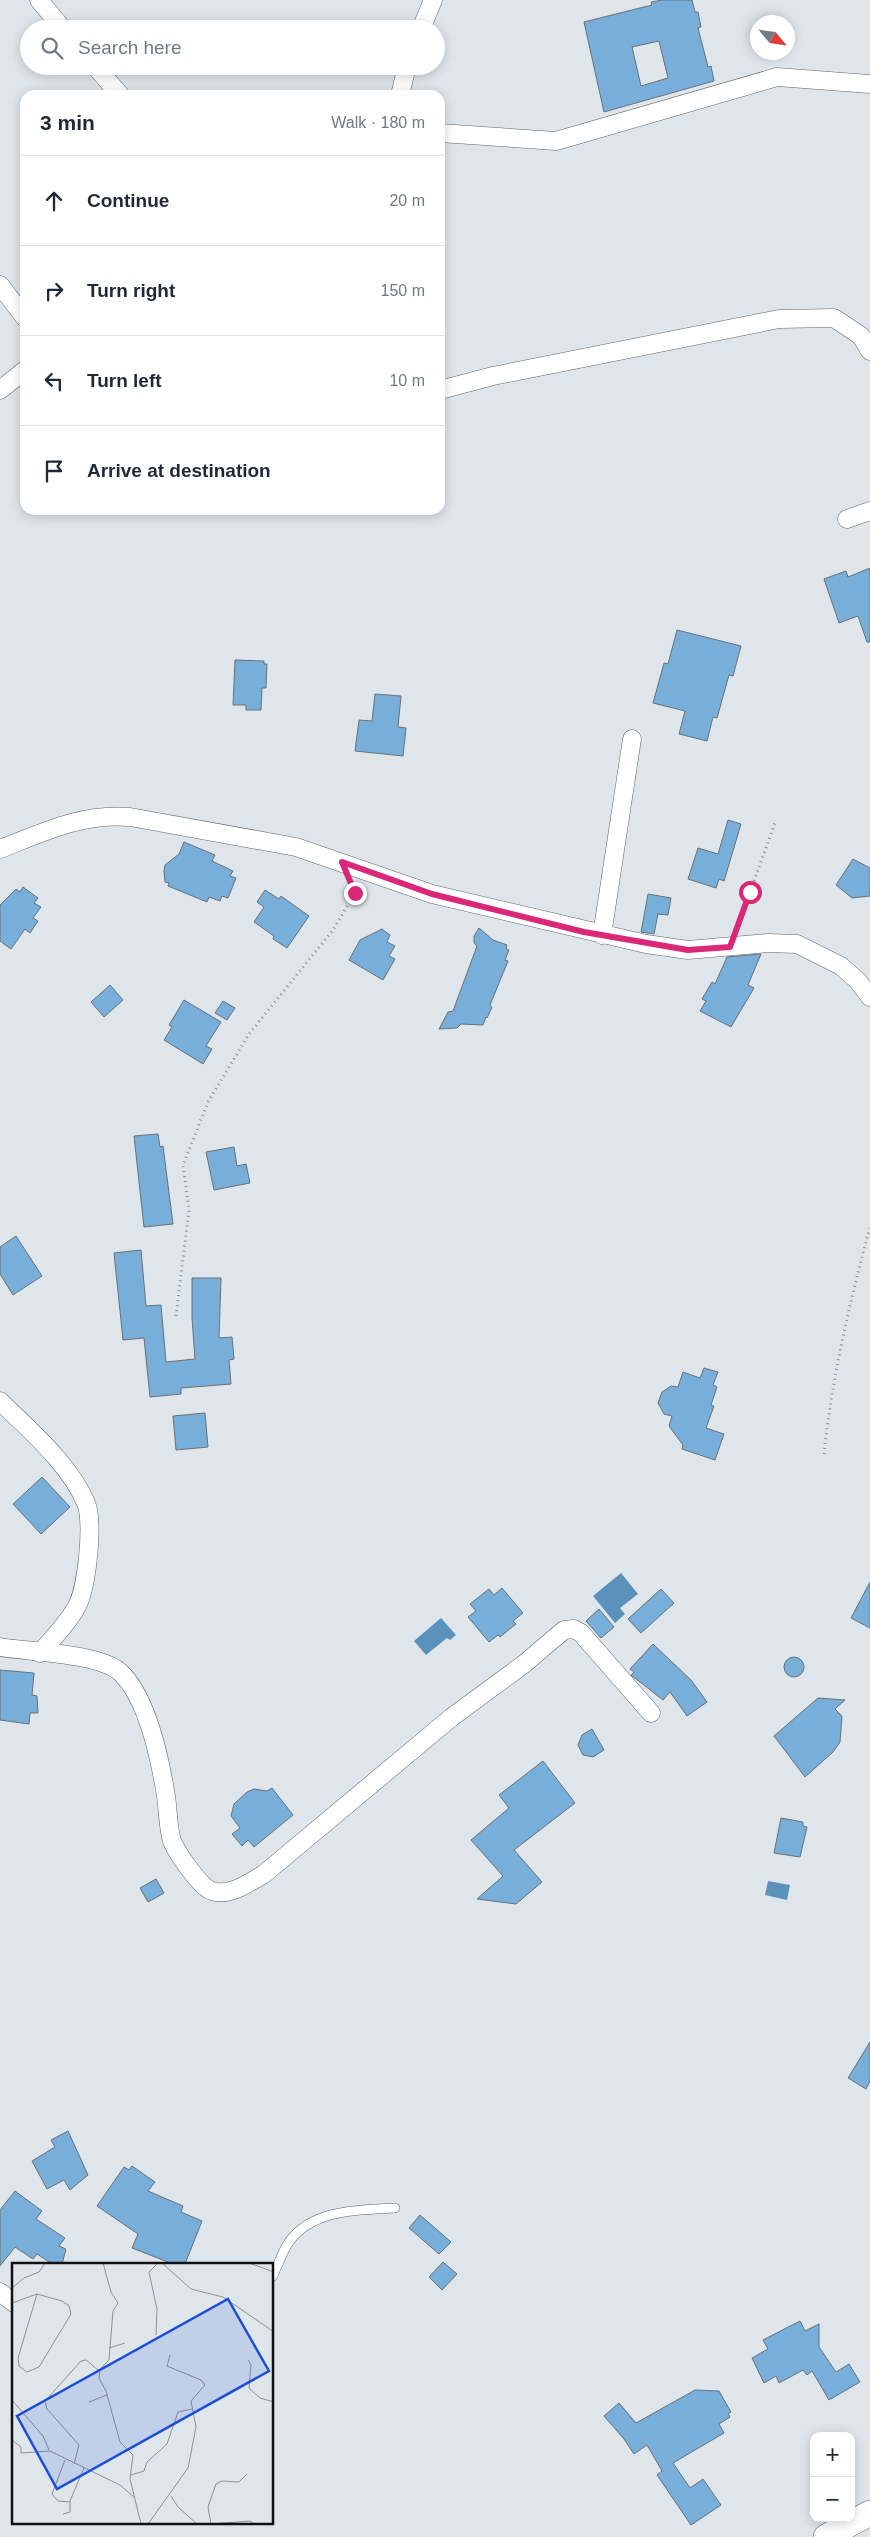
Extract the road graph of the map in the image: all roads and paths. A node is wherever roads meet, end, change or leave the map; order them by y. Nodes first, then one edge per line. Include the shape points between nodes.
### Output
1 (39, 0) edge
2 (433, 0) edge
3 (56, 20) edge
4 (425, 20) edge
5 (103, 75) edge
6 (405, 75) edge
7 (870, 84) edge
8 (116, 90) edge
9 (401, 90) edge
10 (445, 133) edge
11 (0, 285) edge
12 (20, 311) edge
13 (870, 351) edge
14 (20, 374) edge
15 (445, 389) edge
16 (0, 390) edge
17 (870, 511) edge
18 (847, 519) dead end
19 (632, 739) dead end
20 (776, 820) dead end
21 (0, 849) edge
22 (342, 862) junction
23 (602, 935) junction
24 (730, 947) junction
25 (868, 991) edge
26 (870, 1227) edge
27 (176, 1316) dead end
28 (0, 1401) edge
29 (824, 1454) dead end
30 (0, 1647) edge
31 (40, 1653) junction
32 (651, 1713) dead end
33 (395, 2208) dead end
34 (274, 2273) edge
35 (0, 2292) edge
36 (12, 2301) edge
37 (870, 2513) edge
38 (826, 2537) edge

1 - 3 street
2 - 4 street
5 - 8 street
6 - 9 street
7 - 10 street via 776,77 556,141
11 - 12 street
13 - 15 street via 861,336 834,318 779,319 502,374
14 - 16 street
17 - 18 street
19 - 23 street
20 - 24 path
21 - 22 street via 80,820 106,815 296,847
22 - 23 street via 432,894
22 - 27 path via 355,893 333,930 249,1034 208,1102 183,1165 189,1210
23 - 24 street via 688,950
24 - 25 street via 797,944 841,966
26 - 29 path via 829,1403
28 - 31 street via 46,1447 75,1482 87,1504 89,1555 77,1607
30 - 31 street
31 - 32 street via 99,1661 120,1672 132,1688 148,1721 158,1755 172,1841 201,1883 212,1891 226,1892 242,1887 264,1874 452,1717 564,1630 574,1629 581,1633
33 - 34 lane via 362,2210 312,2222 288,2243
35 - 36 street
37 - 38 street

